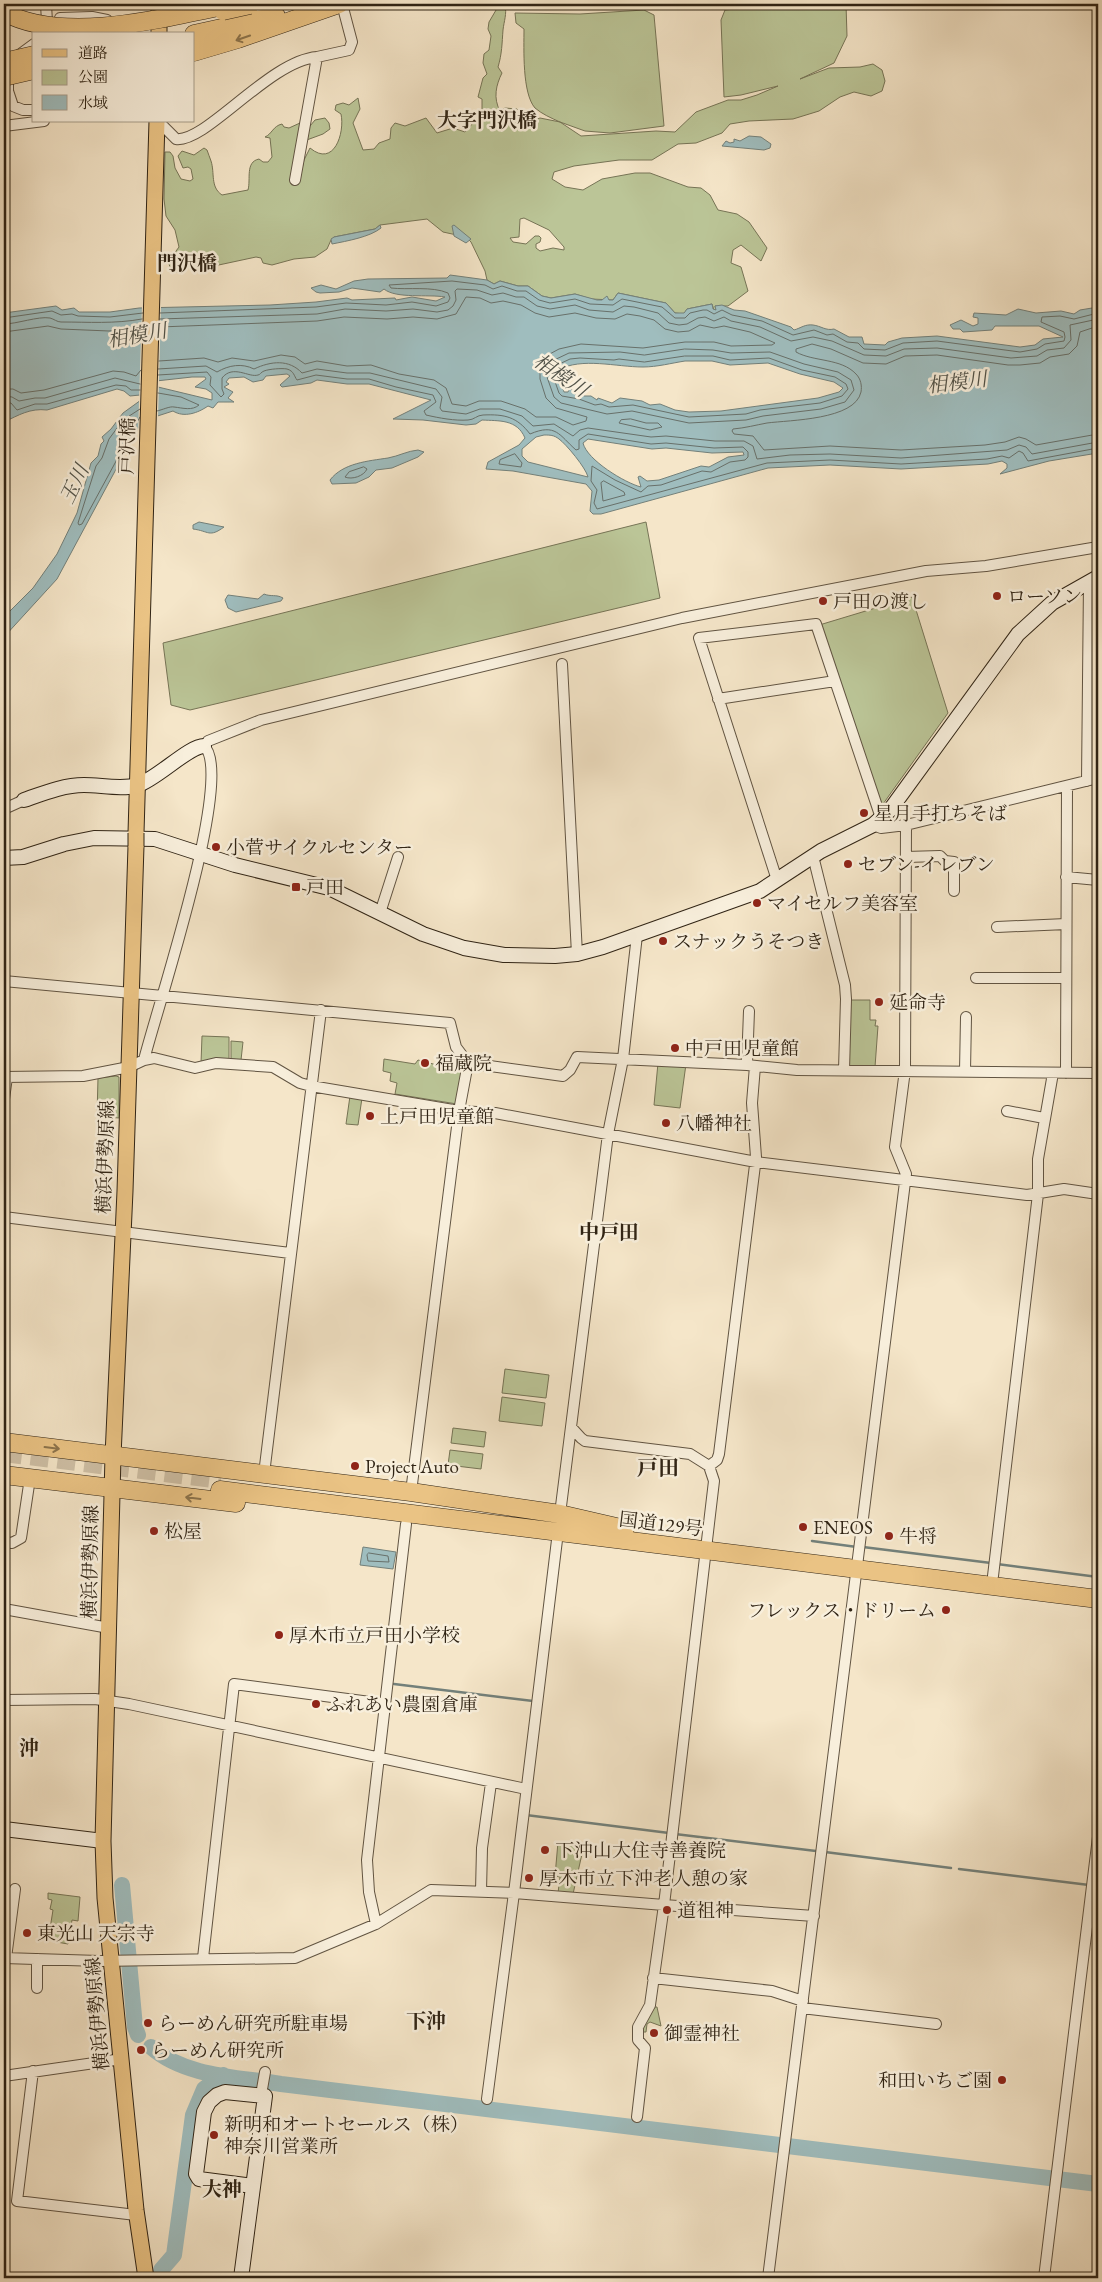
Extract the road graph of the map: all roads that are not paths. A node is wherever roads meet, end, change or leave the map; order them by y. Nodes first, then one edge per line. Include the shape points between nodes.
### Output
1 (6, 4) edge
2 (46, 4) edge
3 (159, 4) edge
4 (279, 4) edge
5 (332, 4) edge
6 (340, 4) edge
7 (248, 8) edge
8 (4, 12) edge
9 (46, 17) junction
10 (159, 27) edge
11 (44, 32) edge
12 (133, 32) edge
13 (195, 34) edge
14 (32, 45) edge
15 (195, 52) edge
16 (32, 56) edge
17 (318, 57) junction
18 (6, 70) edge
19 (32, 70) edge
20 (32, 82) edge
21 (32, 110) edge
22 (36, 122) edge
23 (158, 122) edge
24 (159, 122) edge
25 (4, 126) edge
26 (295, 180) dead end
27 (1098, 547) edge
28 (1094, 580) edge
29 (1094, 630) edge
30 (562, 664) dead end
31 (834, 681) junction
32 (718, 699) junction
33 (206, 744) junction
34 (1098, 778) edge
35 (138, 779) junction
36 (1087, 781) junction
37 (1066, 786) junction
38 (24, 800) junction
39 (4, 805) edge
40 (4, 809) edge
41 (877, 822) junction
42 (906, 825) junction
43 (201, 855) junction
44 (813, 856) junction
45 (398, 857) dead end
46 (906, 857) junction
47 (4, 858) edge
48 (1066, 877) junction
49 (777, 880) junction
50 (1098, 880) edge
51 (954, 891) dead end
52 (380, 913) junction
53 (1066, 924) junction
54 (997, 928) dead end
55 (637, 935) junction
56 (577, 954) junction
57 (1066, 978) junction
58 (982, 980) dead end
59 (4, 981) edge
60 (131, 993) junction
61 (162, 996) junction
62 (321, 1010) junction
63 (749, 1011) dead end
64 (964, 1022) dead end
65 (623, 1059) junction
66 (144, 1060) junction
67 (468, 1063) junction
68 (751, 1065) junction
69 (129, 1067) junction
70 (844, 1070) junction
71 (905, 1070) junction
72 (965, 1072) junction
73 (1053, 1073) junction
74 (1066, 1073) junction
75 (1098, 1073) edge
76 (5, 1077) edge
77 (311, 1086) junction
78 (4, 1099) edge
79 (458, 1111) junction
80 (1007, 1111) dead end
81 (1044, 1118) junction
82 (608, 1134) junction
83 (756, 1162) junction
84 (905, 1179) junction
85 (1038, 1194) junction
86 (1098, 1194) edge
87 (4, 1217) edge
88 (122, 1232) junction
89 (290, 1253) junction
90 (571, 1427) junction
91 (4, 1442) edge
92 (112, 1456) junction
93 (709, 1466) junction
94 (264, 1474) junction
95 (4, 1475) edge
96 (30, 1478) junction
97 (220, 1485) tunnel mouth
98 (112, 1488) junction
99 (411, 1492) junction
100 (560, 1514) junction
101 (406, 1524) junction
102 (624, 1535) junction
103 (557, 1540) junction
104 (4, 1542) edge
105 (708, 1545) junction
106 (858, 1555) junction
107 (994, 1567) junction
108 (1098, 1589) edge
109 (1098, 1599) edge
110 (4, 1610) edge
111 (109, 1628) junction
112 (4, 1700) edge
113 (107, 1701) junction
114 (385, 1704) junction
115 (230, 1727) junction
116 (378, 1759) junction
117 (491, 1783) junction
118 (523, 1788) junction
119 (4, 1829) edge
120 (1098, 1838) edge
121 (103, 1841) junction
122 (15, 1889) dead end
123 (481, 1891) junction
124 (514, 1893) junction
125 (664, 1905) junction
126 (814, 1916) junction
127 (376, 1924) junction
128 (5, 1958) edge
129 (203, 1958) junction
130 (36, 1959) junction
131 (123, 1959) junction
132 (653, 1978) junction
133 (37, 1988) dead end
134 (803, 2004) junction
135 (936, 2024) dead end
136 (122, 2059) junction
137 (33, 2071) junction
138 (265, 2074) dead end
139 (4, 2076) edge
140 (262, 2092) junction
141 (488, 2099) dead end
142 (637, 2117) dead end
143 (253, 2186) junction
144 (136, 2215) junction
145 (146, 2278) edge
146 (241, 2278) edge
147 (768, 2278) edge
148 (1044, 2278) edge

1 - 9 street
2 - 9 street
3 - 10 main road
4 - 10 street
5 - 7 highway
6 -> 15 highway
6 - 17 street via 352,42 349,50
7 - 8 highway, bridge via 76,28 39,26
7 - 12 highway, bridge
7 - 13 highway
9 - 10 street via 92,17
9 - 11 street
14 - 18 street via 20,53
16 - 18 highway, bridge
17 - 24 street via 305,58 284,68 206,127 189,136 176,138
17 - 26 street
18 - 19 highway, bridge
18 - 20 highway
18 - 21 street via 10,101 17,109
22 - 25 street
23 - 35 main road, 戸沢橋
27 - 33 street via 986,566 926,572 667,621 261,720
28 - 29 street
28 - 41 street via 1052,603 1018,634 890,810
29 - 36 street
30 - 56 street
31 - 32 street
31 - 32 street via 816,624 699,638
31 - 41 street
32 - 49 street
33 - 35 street via 190,751 156,777
33 - 43 street via 210,755 210,799
34 - 36 street
35 - 38 street via 62,788
35 - 60 main road, 横浜伊勢原線
36 - 37 street
37 - 42 street
37 - 48 street
38 - 39 street
38 - 40 street
41 - 42 street via 881,828
41 - 44 street
42 - 46 street
43 - 47 street via 155,839 109,837 84,839 23,857
43 - 52 street via 329,888
43 - 61 street
44 - 49 street
44 - 70 street via 845,985
45 - 52 street via 397,870
46 - 51 street via 940,856 945,861 958,862
46 - 71 street
48 - 50 street
48 - 53 street
49 - 55 street via 760,891
52 - 56 street via 423,934 464,948 504,955
53 - 54 street
53 - 57 street
55 - 56 street
55 - 65 street
57 - 58 street
57 - 74 street
59 - 60 street
60 - 61 street
60 - 69 main road, 横浜伊勢原線
61 - 62 street
61 - 66 street
62 - 67 street via 450,1023 456,1047
62 - 77 street
63 - 68 street
64 - 72 street
65 - 67 street via 577,1057 563,1076
65 - 68 street
65 - 82 street
66 - 69 street
66 - 77 street via 160,1059 195,1068 216,1063 273,1067
67 - 79 street
68 - 70 street via 797,1070
68 - 83 street
69 - 76 street via 83,1076
69 - 88 main road, 横浜伊勢原線
70 - 71 street
71 - 72 street
71 - 84 street via 895,1147 905,1170
72 - 73 street
73 - 74 street
73 - 81 street
74 - 75 street
76 - 78 street
77 - 79 street
77 - 89 street
79 - 82 street via 495,1112
79 - 99 street
80 - 81 street
81 - 85 street via 1038,1159
82 - 83 street
82 - 90 street
83 - 84 street
83 - 93 street via 719,1454
84 - 85 street
84 - 106 street
85 - 86 street via 1064,1189
85 - 107 street
87 - 88 street
88 - 89 street
88 - 92 main road, 横浜伊勢原線
89 - 94 street
90 - 93 street via 586,1440 690,1454
90 - 100 street
91 -> 92 highway
92 - 94 highway
92 - 98 main road, 横浜伊勢原線
93 - 105 street via 714,1487
94 - 99 highway
95 - 96 highway
96 - 98 highway
96 - 104 street via 21,1538 12,1543
97 - 102 highway, 国道129号
101 -> 98 highway
98 - 111 main road, 横浜伊勢原線
99 - 100 highway
100 - 102 highway
101 - 103 highway
101 - 114 street
102 - 103 highway
102 - 105 highway, 国道129号
103 - 118 street
105 - 106 highway, 国道129号
105 - 125 street
106 - 107 highway, 国道129号
106 - 109 highway, 国道129号
106 - 126 street
107 - 108 highway, 国道129号
110 - 111 street
111 - 113 main road, 横浜伊勢原線
112 - 113 street
113 - 115 street
113 - 121 main road, 横浜伊勢原線
114 - 115 street via 234,1684
114 - 116 street
115 - 116 street
115 - 129 street
116 - 117 street
116 - 127 street via 367,1860
117 - 118 street
117 - 123 street via 482,1848
118 - 124 street
119 - 121 street
120 - 148 street
121 - 131 main road, 横浜伊勢原線 via 105,1898
122 - 128 street
123 - 124 street
123 - 127 street via 430,1890
124 - 125 street
124 - 141 street
125 - 126 street
125 - 132 street
126 - 134 street
127 - 129 street via 295,1958
128 - 130 street
129 - 131 street
130 - 131 street
130 - 133 street
131 - 136 main road, 横浜伊勢原線
132 - 134 street via 772,1991
132 - 142 street via 650,2005 637,2034 645,2048
134 - 135 street
134 - 147 street
136 - 137 street
136 - 144 main road, 横浜伊勢原線
137 - 139 street
137 - 144 street via 17,2201
138 - 140 street
140 - 143 street via 265,2096
140 - 143 street via 225,2092 209,2102 204,2112 196,2174 199,2179
143 - 146 street
144 - 145 main road, 横浜伊勢原線

